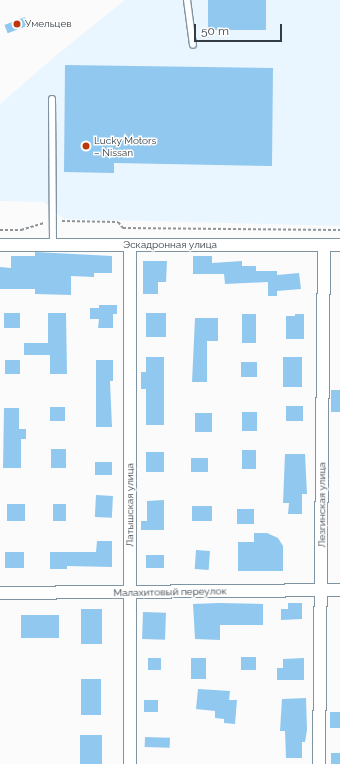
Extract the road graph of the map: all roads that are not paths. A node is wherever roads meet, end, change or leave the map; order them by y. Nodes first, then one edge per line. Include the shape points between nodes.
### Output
1 (187, 0) edge
2 (193, 45) dead end
3 (52, 99) dead end
4 (0, 245) edge
5 (53, 245) junction
6 (130, 245) junction
7 (324, 245) junction
8 (340, 245) edge
9 (322, 590) junction
10 (340, 590) edge
11 (130, 592) junction
12 (0, 593) edge
13 (130, 764) edge
14 (319, 764) edge

1 - 2 lane
3 - 5 lane
4 - 5 street, Эскадронная улица
5 - 6 street, Эскадронная улица
6 - 7 street, Эскадронная улица
6 - 11 street, Латышская улица
7 - 8 street, Эскадронная улица
7 - 9 street, Лезгинская улица
9 - 10 street, Малахитовый переулок
9 - 11 street, Малахитовый переулок
9 - 14 street, Лезгинская улица
11 - 12 street, Малахитовый переулок
11 - 13 street, Латышская улица

